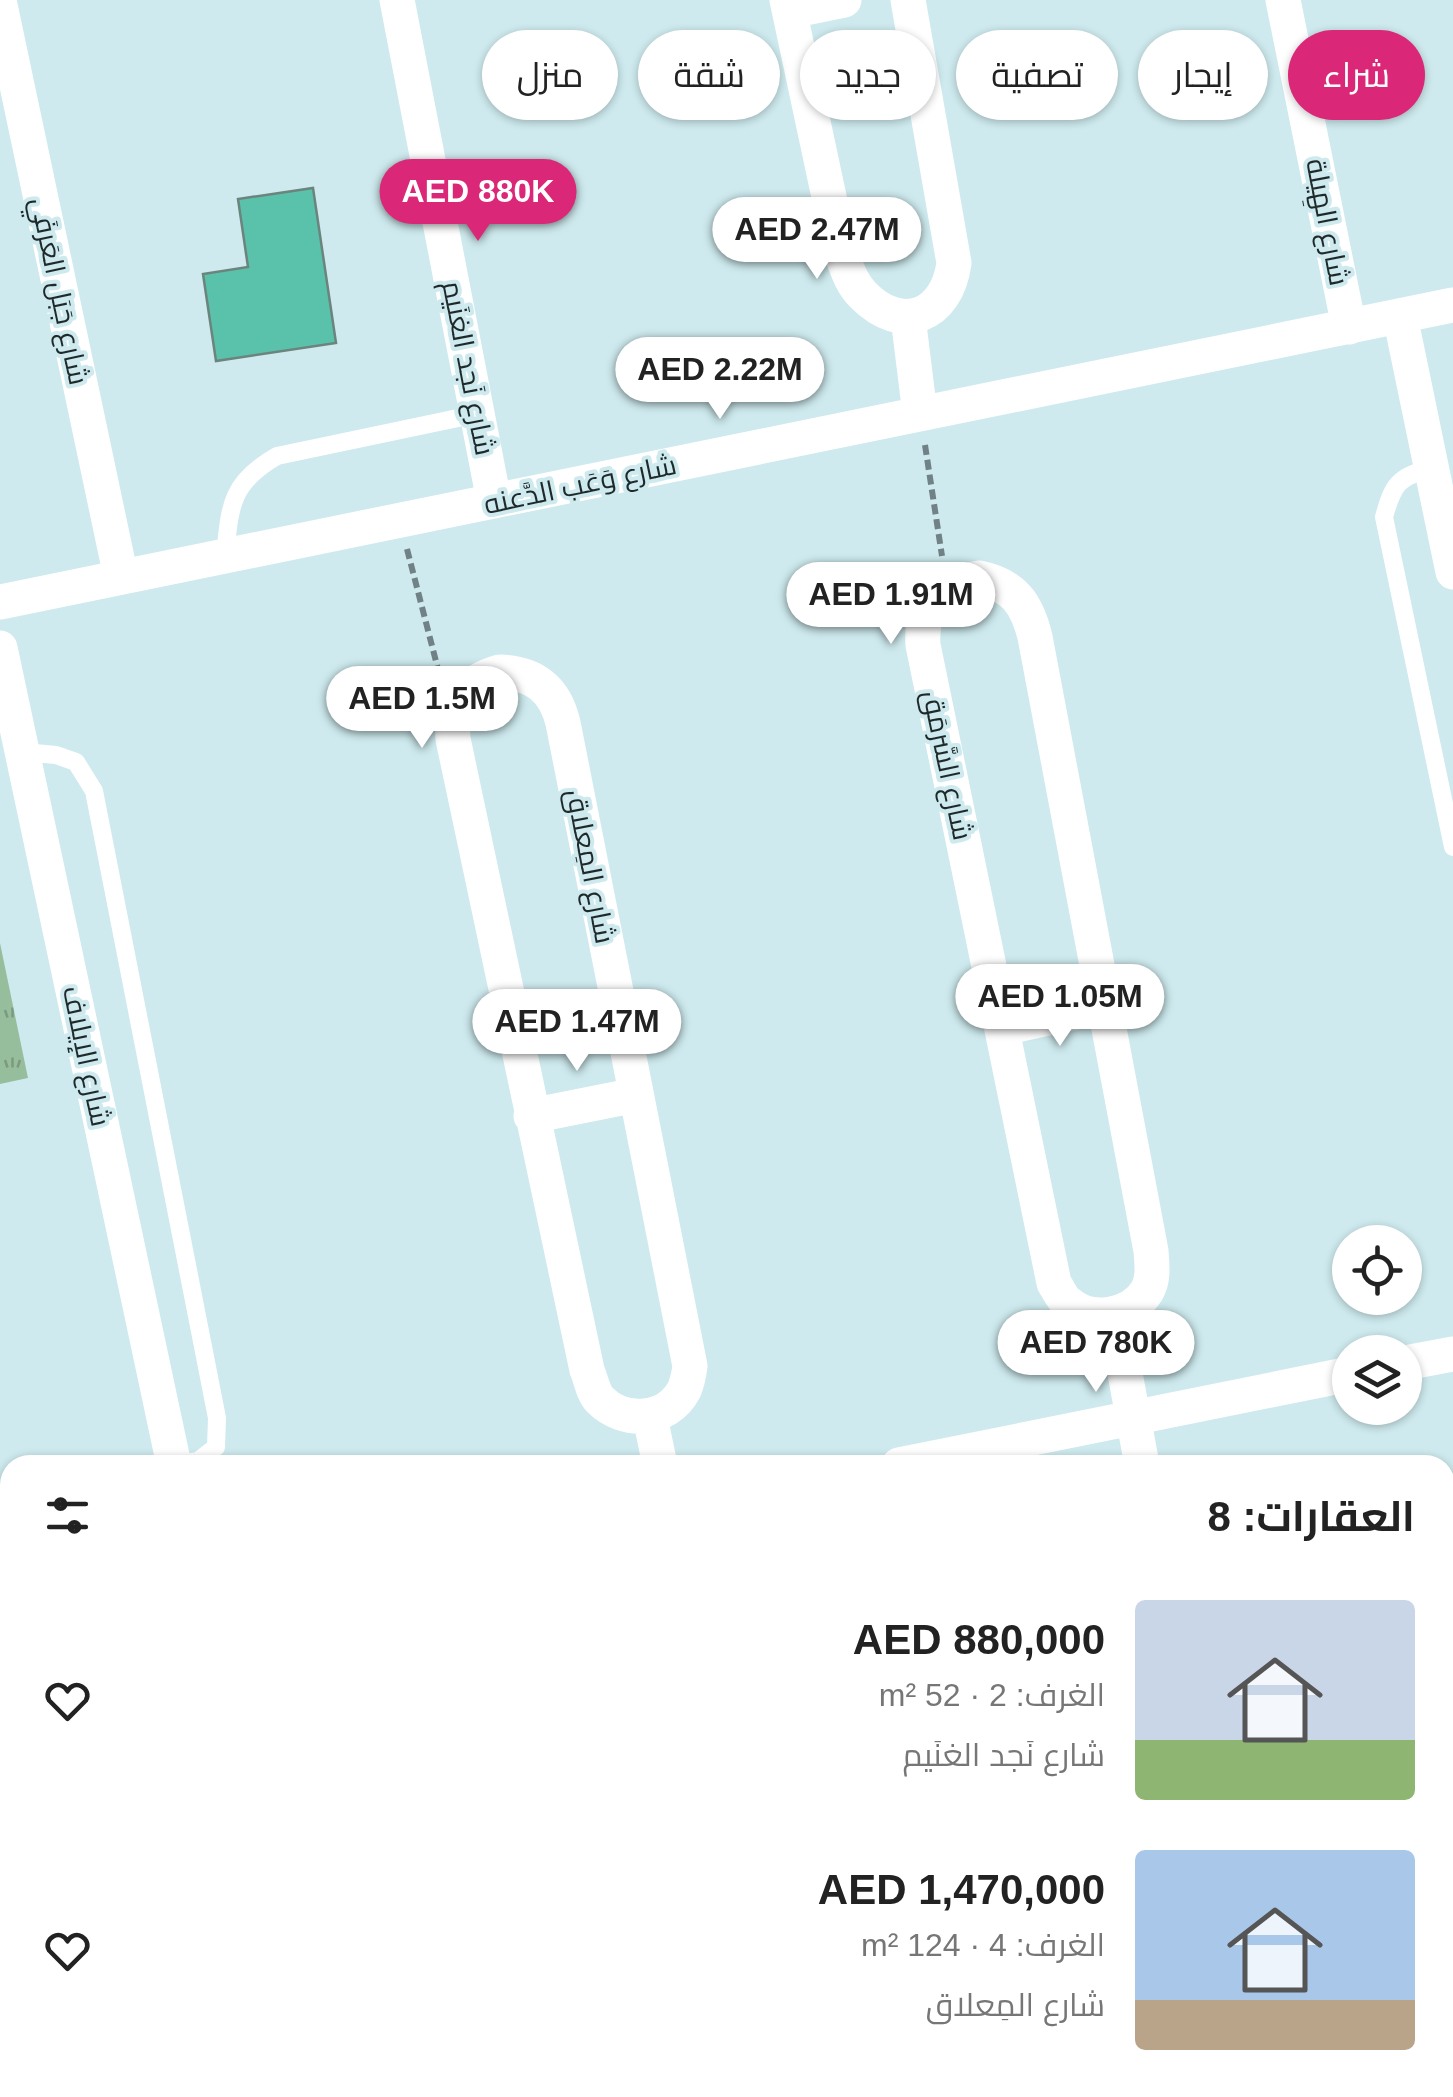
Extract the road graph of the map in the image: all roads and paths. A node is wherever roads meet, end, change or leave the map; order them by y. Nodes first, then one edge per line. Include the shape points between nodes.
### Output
1 (397, 0) edge
2 (844, 0) edge
3 (908, 0) edge
4 (1283, 0) edge
5 (0, 5) edge
6 (788, 6) edge
7 (1453, 306) edge
8 (1400, 316) junction
9 (908, 317) junction
10 (1349, 327) junction
11 (478, 414) junction
12 (920, 414) junction
13 (1432, 468) junction
14 (494, 501) junction
15 (399, 520) junction
16 (225, 556) junction
17 (1453, 572) edge
18 (121, 577) junction
19 (946, 587) junction
20 (0, 602) edge
21 (0, 648) edge
22 (452, 722) junction
23 (22, 752) junction
24 (1453, 848) edge
25 (1104, 1006) junction
26 (1002, 1028) junction
27 (636, 1095) junction
28 (531, 1116) junction
29 (1114, 1314) junction
30 (1453, 1354) edge
31 (1422, 1360) edge
32 (1332, 1378) edge
33 (650, 1417) junction
34 (1133, 1418) junction
35 (172, 1455) edge
36 (206, 1455) edge
37 (658, 1455) edge
38 (948, 1455) edge
39 (1140, 1455) edge

1 - 11 street, شارع نَجد الغنَيم
2 - 6 street
3 - 9 street via 954,263 951,286 938,303
4 - 10 street, شارع الهِيلة
5 - 18 street, شارع جَبَل العَرفَي
6 - 9 street via 850,279 864,297
7 - 8 street, شارع وَعَب الدَّعنه
8 - 10 street, شارع وَعَب الدَّعنه
8 - 13 street
9 - 12 street
10 - 12 street, شارع وَعَب الدَّعنه
11 - 14 street, شارع نَجد الغنَيم
11 - 16 lane via 277,456 253,470 238,490
12 - 14 street, شارع وَعَب الدَّعنه
12 - 19 path
13 - 17 street
13 - 24 lane via 1406,475 1391,493 1384,518
14 - 15 street, شارع وَعَب الدَّعنه
15 - 16 street, شارع وَعَب الدَّعنه
15 - 22 path
16 - 18 street, شارع وَعَب الدَّعنه
18 - 20 street, شارع وَعَب الدَّعنه
19 - 25 street via 962,580 996,581 1012,590 1030,618
19 - 26 street, شارع السَّرمَق via 926,613 923,645
21 - 23 street, شارع الإيلاف
22 - 27 street, شارع المِعلاق via 472,684 500,672 529,676 559,708
22 - 28 street
23 - 35 street, شارع الإيلاف
23 - 36 lane via 76,762 94,791 217,1418 216,1448
25 - 26 street
25 - 29 street via 1153,1272 1133,1306
26 - 29 street, شارع السَّرمَق via 1054,1283 1068,1303 1090,1314
27 - 28 street
27 - 33 street, شارع المِعلاق via 690,1366 671,1407
28 - 33 street via 597,1398 621,1415
29 - 34 street
30 - 31 street
32 - 34 street
33 - 37 street
34 - 38 street
34 - 39 street

